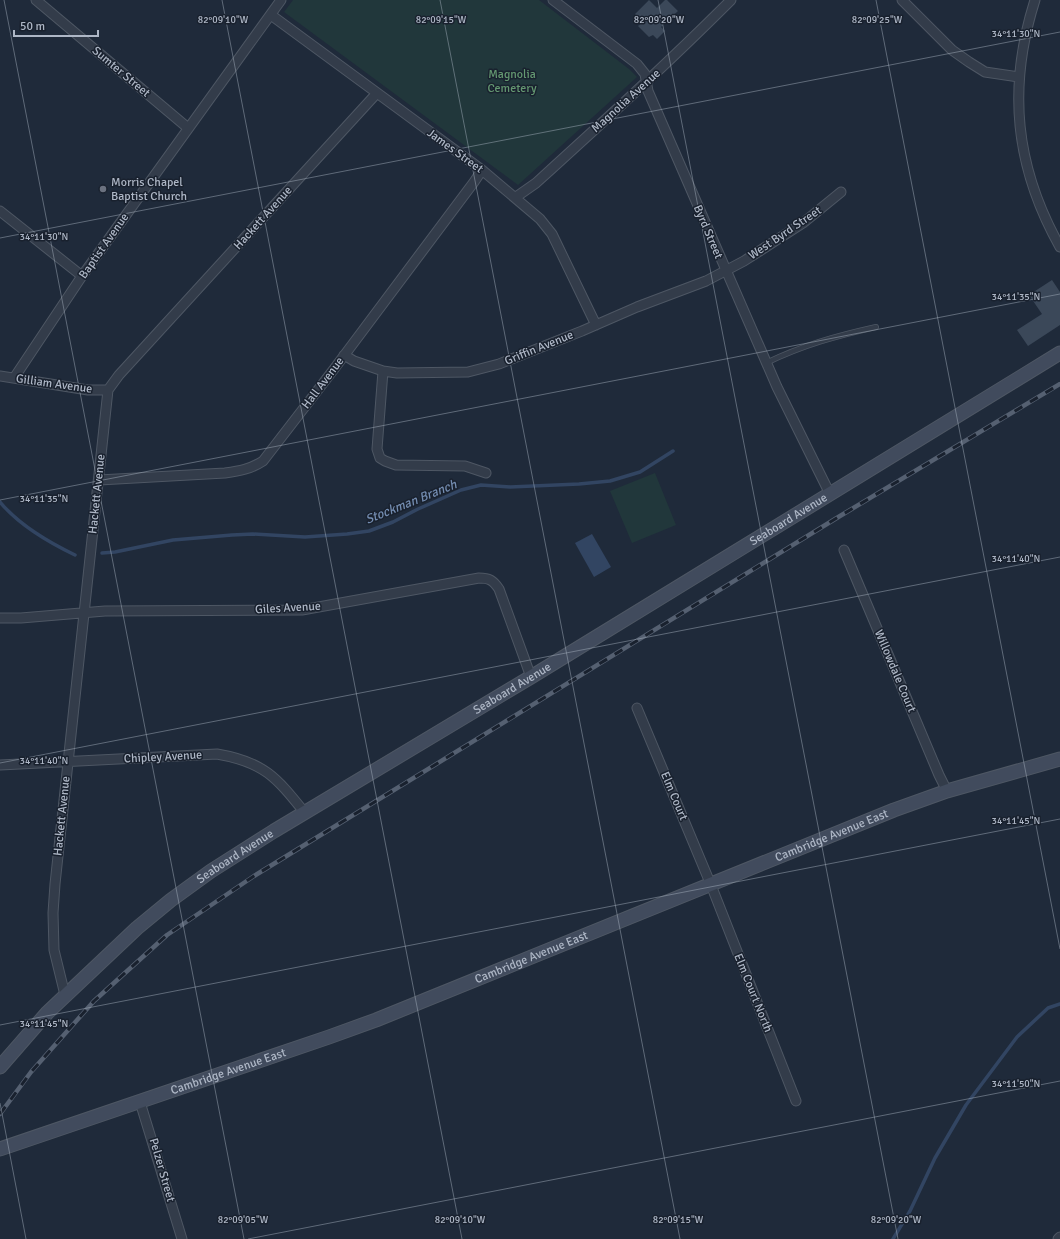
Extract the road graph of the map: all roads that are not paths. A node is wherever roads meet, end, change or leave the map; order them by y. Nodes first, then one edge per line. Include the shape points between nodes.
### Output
1 (36, 0) edge
2 (281, 0) edge
3 (552, 0) edge
4 (731, 0) edge
5 (902, 0) edge
6 (1035, 0) edge
7 (271, 15) junction
8 (1019, 77) junction
9 (647, 82) junction
10 (377, 93) junction
11 (188, 128) junction
12 (482, 170) junction
13 (841, 192) dead end
14 (516, 197) junction
15 (0, 211) edge
16 (1060, 247) edge
17 (726, 271) junction
18 (82, 276) junction
19 (596, 325) junction
20 (876, 327) dead end
21 (1060, 353) edge
22 (344, 355) junction
23 (766, 363) junction
24 (383, 371) junction
25 (0, 376) edge
26 (14, 378) junction
27 (108, 390) junction
28 (486, 473) dead end
29 (99, 480) junction
30 (830, 494) junction
31 (844, 550) dead end
32 (84, 612) junction
33 (0, 618) edge
34 (531, 677) junction
35 (637, 708) dead end
36 (1060, 759) edge
37 (68, 762) junction
38 (0, 765) edge
39 (946, 791) junction
40 (305, 813) junction
41 (711, 885) junction
42 (65, 995) junction
43 (0, 1067) edge
44 (796, 1100) dead end
45 (140, 1102) junction
46 (0, 1150) edge
47 (1060, 1237) edge
48 (182, 1239) edge
49 (1058, 1239) edge

1 - 11 street, Sumter Street
2 - 7 street, Baptist Avenue
3 - 9 street, Byrd Street via 636,64 645,74
4 - 9 street, Magnolia Avenue
5 - 8 street via 952,50 968,62 985,72
6 - 8 street via 1024,37
7 - 10 street, James Street
7 - 11 street, Baptist Avenue
8 - 16 street via 1019,116 1025,160 1042,214
9 - 14 street, Magnolia Avenue via 536,183
9 - 17 street, Byrd Street via 648,91
10 - 12 street, James Street
10 - 27 street, Hackett Avenue
11 - 18 street, Baptist Avenue
12 - 14 street, James Street
12 - 22 street, Hall Avenue
13 - 17 street, West Byrd Street via 803,223
14 - 19 street, James Street via 552,234
15 - 18 street
17 - 19 street, Griffin Avenue
17 - 23 street, Byrd Street
18 - 26 street, Baptist Avenue
19 - 24 street, Griffin Avenue via 483,369 453,373
20 - 23 lane via 831,337
21 - 30 main road, Seaboard Avenue
22 - 24 street, Griffin Avenue
22 - 29 street, Hall Avenue via 266,458 256,466 226,473
23 - 30 street, Byrd Street
24 - 28 street via 377,449 380,458 396,465 464,466
25 - 26 street, Gilliam Avenue
26 - 27 street, Gilliam Avenue via 88,390
27 - 29 street, Hackett Avenue
29 - 32 street, Hackett Avenue
30 - 34 main road, Seaboard Avenue
31 - 39 street, Willowdale Court
32 - 33 street, Giles Avenue
32 - 34 street, Giles Avenue via 302,610 487,578 495,582 499,589
32 - 37 street, Hackett Avenue
34 - 40 main road, Seaboard Avenue
35 - 41 street, Elm Court
36 - 39 main road, Cambridge Avenue East
37 - 38 street, Chipley Avenue
37 - 40 street, Chipley Avenue via 204,754 231,757 253,764 270,774
37 - 42 street, Hackett Avenue via 53,913 54,950
39 - 41 main road, Cambridge Avenue East
40 - 42 main road, Seaboard Avenue via 211,871 171,900 136,928
41 - 44 street, Elm Court North
41 - 45 main road, Cambridge Avenue East via 370,1022
42 - 43 main road, Seaboard Avenue
45 - 46 main road, Cambridge Avenue East
45 - 48 street, Pelzer Street
47 - 49 street

